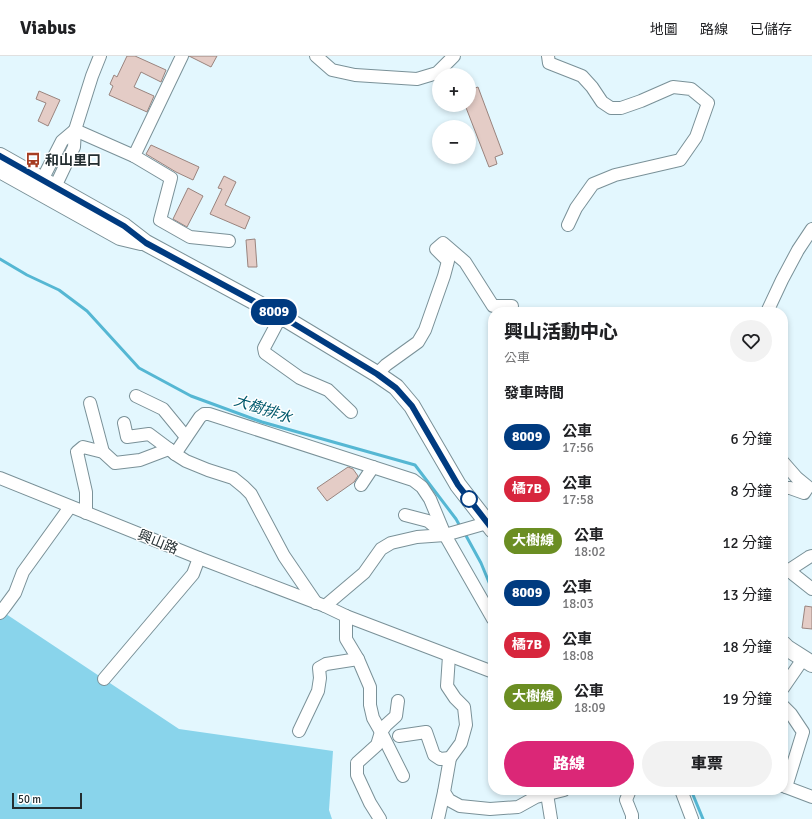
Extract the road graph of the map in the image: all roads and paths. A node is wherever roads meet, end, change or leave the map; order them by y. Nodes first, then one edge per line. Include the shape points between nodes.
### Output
1 (100, 56) edge
2 (182, 56) edge
3 (316, 56) edge
4 (454, 56) edge
5 (548, 56) edge
6 (75, 130) junction
7 (0, 156) edge
8 (134, 156) junction
9 (0, 170) edge
10 (47, 187) junction
11 (568, 225) dead end
12 (812, 229) edge
13 (229, 241) dead end
14 (512, 306) dead end
15 (769, 307) edge
16 (281, 316) junction
17 (377, 374) junction
18 (136, 396) dead end
19 (90, 403) dead end
20 (351, 412) dead end
21 (124, 423) dead end
22 (186, 437) junction
23 (172, 451) junction
24 (103, 452) junction
25 (373, 467) junction
26 (788, 468) edge
27 (0, 478) edge
28 (361, 485) dead end
29 (788, 488) edge
30 (70, 507) junction
31 (86, 513) junction
32 (405, 514) dead end
33 (486, 524) edge
34 (445, 535) junction
35 (812, 556) edge
36 (198, 558) junction
37 (788, 571) edge
38 (788, 573) edge
39 (812, 589) edge
40 (320, 605) junction
41 (488, 610) edge
42 (0, 613) edge
43 (346, 616) junction
44 (788, 649) edge
45 (449, 656) junction
46 (358, 659) junction
47 (807, 661) edge
48 (488, 670) edge
49 (104, 679) dead end
50 (788, 682) edge
51 (398, 701) dead end
52 (788, 711) edge
53 (299, 731) dead end
54 (381, 732) junction
55 (399, 736) dead end
56 (450, 758) junction
57 (788, 775) edge
58 (403, 776) dead end
59 (788, 788) edge
60 (444, 792) junction
61 (538, 795) edge
62 (539, 795) edge
63 (628, 795) edge
64 (683, 795) edge
65 (812, 797) edge
66 (516, 813) edge
67 (380, 819) edge
68 (438, 819) edge
69 (551, 819) edge
70 (632, 819) edge
71 (692, 819) edge

1 - 6 street
2 - 8 street
3 - 4 street via 332,70 355,75 417,79 437,73
5 - 11 street via 549,63 582,76 602,102 611,108 621,108 673,87 691,89 708,103 696,137 680,160 615,175 593,184 576,208
6 - 8 street
6 - 10 street via 74,147
7 - 10 main road
8 - 13 street via 171,178 160,220 190,238
9 - 10 main road
10 - 16 main road via 120,237 146,243
12 - 15 street via 798,250
14 - 17 street via 493,306 465,262 443,243 436,249 448,261 425,330 418,342
16 - 17 main road
16 - 20 street via 264,348 265,353 300,378 328,390
17 - 33 main road via 396,388 412,406 458,485
18 - 22 street via 163,409
19 - 24 street
21 - 23 street via 127,437 148,434
22 - 23 street
22 - 25 street via 200,417 209,414
23 - 24 street via 140,460 115,463
23 - 40 street via 201,467 233,478 251,494 284,556
24 - 31 street via 82,447 77,452 86,492
25 - 28 street
25 - 34 street via 413,480 422,487 430,499
26 - 29 street via 808,487 804,494
27 - 30 street, 興山路
30 - 31 street, 興山路
30 - 42 street via 23,572 15,593
31 - 36 street, 興山路
32 - 34 street via 428,521
33 - 34 street
34 - 40 street via 417,537 381,548 364,573
34 - 41 street
35 - 37 street
36 - 40 street, 興山路
36 - 49 street via 193,574
38 - 39 street
40 - 43 street, 興山路
43 - 45 street, 興山路
43 - 46 street via 346,639
44 - 47 main road
45 - 48 street, 興山路
45 - 56 street via 447,686 464,707 466,725 461,743
46 - 53 street via 326,664 319,668 318,691
46 - 54 street via 370,687 373,718
47 - 50 street
51 - 54 street via 396,716
52 - 57 street via 803,732
54 - 58 street
54 - 67 street via 377,745 357,764 357,776
55 - 56 street via 426,732 434,755 440,759
56 - 60 street
59 - 65 street
60 - 66 street via 449,800 460,806
60 - 68 street
61 - 66 street
62 - 69 street
63 - 70 street via 626,800
64 - 71 street

